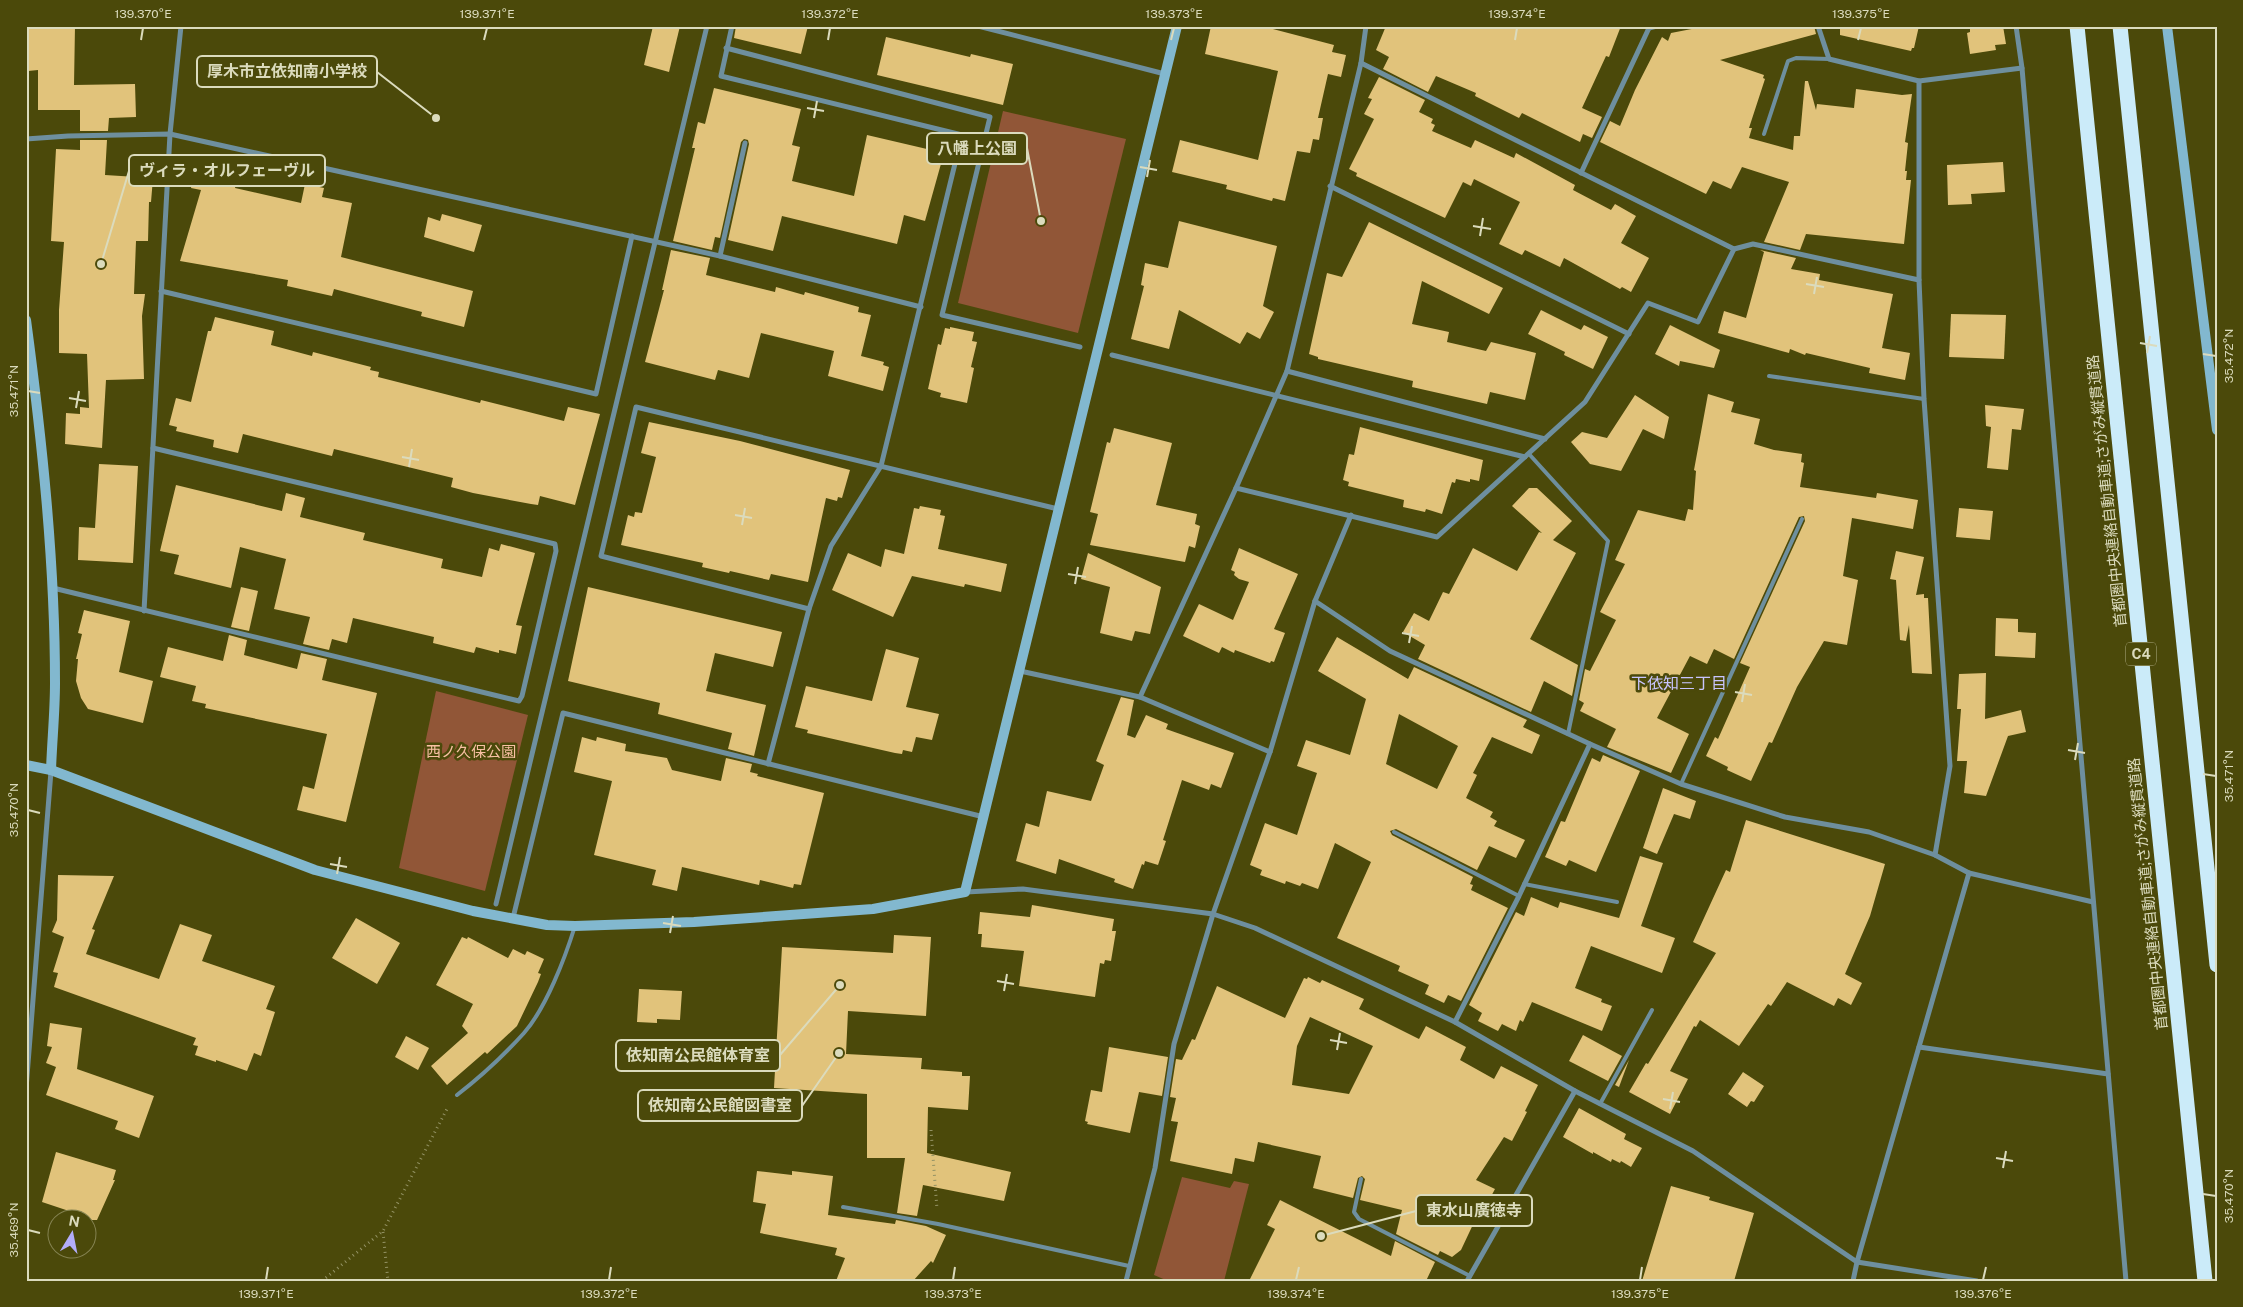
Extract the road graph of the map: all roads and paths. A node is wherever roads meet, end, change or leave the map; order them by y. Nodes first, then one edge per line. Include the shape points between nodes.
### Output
1 (181, 26) edge
2 (707, 26) edge
3 (732, 26) edge
4 (978, 26) edge
5 (1177, 26) edge
6 (1366, 26) edge
7 (1657, 26) edge
8 (1818, 26) edge
9 (2016, 26) edge
10 (2077, 26) edge
11 (2120, 26) edge
12 (2167, 26) edge
13 (988, 27) edge
14 (1647, 27) edge
15 (726, 48) junction
16 (1829, 59) junction
17 (1361, 63) junction
18 (2022, 68) junction
19 (1165, 74) junction
20 (1919, 81) junction
21 (170, 134) junction
22 (1764, 134) dead end
23 (26, 139) edge
24 (745, 143) dead end
25 (1581, 173) junction
26 (1330, 186) junction
27 (632, 236) junction
28 (656, 242) junction
29 (1734, 249) junction
30 (720, 256) junction
31 (1919, 280) junction
32 (161, 291) junction
33 (921, 307) junction
34 (26, 320) edge
35 (1629, 334) junction
36 (1080, 347) dead end
37 (1112, 355) dead end
38 (1286, 371) junction
39 (1769, 376) dead end
40 (1276, 395) junction
41 (1924, 399) junction
42 (2217, 430) edge
43 (1544, 439) junction
44 (153, 448) junction
45 (1527, 455) junction
46 (881, 466) junction
47 (1236, 488) junction
48 (1058, 509) junction
49 (1352, 515) junction
50 (1802, 519) dead end
51 (52, 588) junction
52 (1315, 601) junction
53 (808, 609) junction
54 (144, 611) junction
55 (1020, 671) junction
56 (1140, 697) junction
57 (1568, 734) junction
58 (1590, 744) junction
59 (1270, 752) junction
60 (26, 764) edge
61 (768, 764) junction
62 (51, 770) junction
63 (1681, 784) junction
64 (984, 817) junction
65 (1394, 832) dead end
66 (1935, 855) junction
67 (1968, 873) junction
68 (1524, 884) junction
69 (965, 892) junction
70 (1518, 896) junction
71 (1618, 902) dead end
72 (2093, 902) junction
73 (496, 904) dead end
74 (1213, 914) junction
75 (513, 919) junction
76 (575, 926) junction
77 (2217, 965) edge
78 (1652, 1010) dead end
79 (1455, 1022) junction
80 (1919, 1046) junction
81 (2108, 1074) junction
82 (26, 1089) edge
83 (1575, 1091) junction
84 (457, 1095) joint
85 (1600, 1104) junction
86 (931, 1130) dead end
87 (1361, 1179) dead end
88 (843, 1208) dead end
89 (938, 1224) junction
90 (383, 1231) junction
91 (1857, 1262) junction
92 (1129, 1266) junction
93 (1468, 1278) edge
94 (322, 1281) edge
95 (388, 1281) edge
96 (1126, 1281) edge
97 (1854, 1281) edge
98 (1977, 1281) edge
99 (2126, 1281) edge
100 (2204, 1281) edge

1 - 21 street
2 - 28 street
3 - 15 street
4 - 13 street
5 - 19 street
6 - 17 street
7 - 14 street
8 - 16 street
9 - 18 street
10 - 100 highway, 首都圏中央連絡自動車道;さがみ縦貫道路 / C4
11 - 77 highway
12 - 42 street
13 - 19 street
14 - 25 street
15 - 33 street via 721,76 962,135
15 - 36 street via 990,117 942,315
16 - 20 street
16 - 22 lane via 1796,58 1788,61
17 - 25 street
17 - 26 street
18 - 20 street
18 - 72 street
19 - 48 street
20 - 31 street
21 - 23 street
21 - 27 street
21 - 32 street
24 - 30 street
25 - 29 street
26 - 35 street
26 - 38 street
27 - 28 street
27 - 32 street via 596,394
28 - 30 street
28 - 73 street
29 - 31 street via 1753,244
29 - 35 street via 1698,322 1648,304
30 - 33 street
31 - 41 street
32 - 44 street
33 - 46 street
34 - 51 street via 36,396
35 - 43 street via 1585,402
37 - 40 street
38 - 40 street
38 - 43 street
39 - 41 lane
40 - 45 street
40 - 47 street
41 - 66 street via 1950,766
43 - 45 street
44 - 54 street
44 - 54 street via 555,544 556,551 519,700
45 - 49 street via 1437,537
45 - 57 lane via 1608,541
46 - 48 street
46 - 53 street via 831,546
46 - 53 street via 636,407 601,556
47 - 49 street
47 - 56 street
48 - 55 street
49 - 52 street
50 - 63 lane
51 - 54 street
51 - 62 street via 55,684
52 - 57 street via 1390,651
52 - 59 street
53 - 61 street
55 - 56 street
55 - 64 street
56 - 59 street
57 - 58 street
58 - 63 street
58 - 68 street
59 - 74 street
60 - 62 street
61 - 64 street
61 - 75 street via 563,713
62 - 75 street via 314,870
62 - 82 street
63 - 66 street via 1785,817 1869,832
64 - 69 street
65 - 70 lane
66 - 67 street
67 - 72 street
67 - 80 street
68 - 70 street
68 - 71 lane
69 - 74 street via 1023,889
69 - 76 street via 873,909 694,922
70 - 79 street
72 - 81 street
74 - 79 street via 1255,928
74 - 92 street via 1174,1044 1154,1168
75 - 76 street
76 - 84 lane via 534,1018 524,1032
78 - 85 lane
79 - 83 street
80 - 81 street
80 - 91 street
81 - 99 street
83 - 85 street
83 - 93 street
84 - 90 path via 438,1122
85 - 91 street via 1693,1151
86 - 89 path
87 - 93 lane via 1354,1212 1359,1219
88 - 89 lane
89 - 92 lane
90 - 94 path
90 - 95 path
91 - 97 street
91 - 98 street
92 - 96 street

